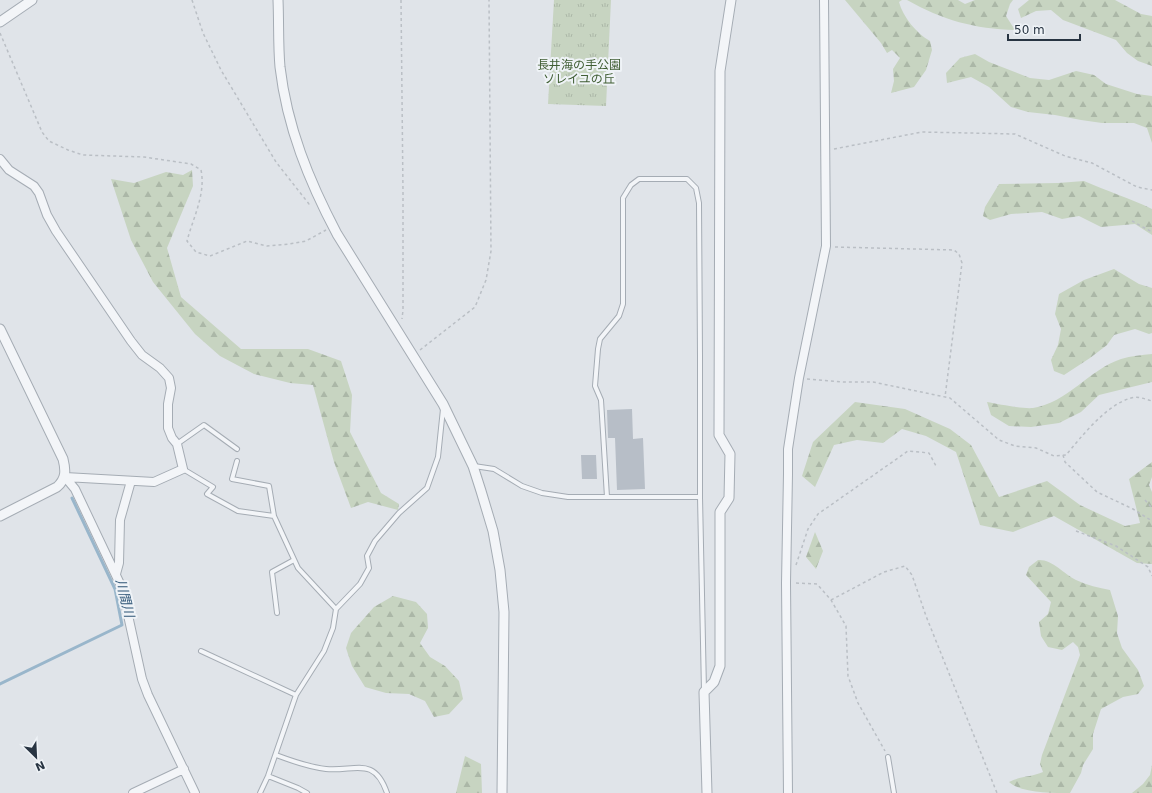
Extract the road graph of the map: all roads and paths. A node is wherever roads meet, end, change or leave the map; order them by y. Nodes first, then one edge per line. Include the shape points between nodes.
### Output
1 (32, 0) edge
2 (192, 0) edge
3 (278, 0) edge
4 (401, 0) edge
5 (489, 0) edge
6 (731, 0) edge
7 (824, 0) edge
8 (0, 22) edge
9 (0, 32) edge
10 (825, 150) junction
11 (0, 159) edge
12 (1152, 190) edge
13 (322, 207) junction
14 (1132, 221) dead end
15 (332, 226) junction
16 (1152, 232) edge
17 (826, 246) junction
18 (0, 329) edge
19 (399, 332) junction
20 (414, 356) junction
21 (799, 378) junction
22 (944, 397) junction
23 (1152, 401) edge
24 (444, 404) junction
25 (177, 444) junction
26 (237, 449) dead end
27 (1063, 455) junction
28 (237, 461) dead end
29 (473, 466) junction
30 (936, 466) dead end
31 (183, 469) junction
32 (65, 477) junction
33 (131, 481) junction
34 (607, 497) junction
35 (700, 497) junction
36 (1146, 500) dead end
37 (1152, 508) edge
38 (0, 516) edge
39 (274, 516) junction
40 (1152, 521) edge
41 (1076, 531) dead end
42 (294, 560) junction
43 (794, 570) dead end
44 (116, 574) junction
45 (1152, 576) edge
46 (786, 583) junction
47 (831, 600) junction
48 (336, 609) junction
49 (277, 613) dead end
50 (201, 651) dead end
51 (704, 692) junction
52 (296, 695) junction
53 (276, 755) junction
54 (888, 757) joint
55 (184, 769) junction
56 (268, 776) junction
57 (133, 793) edge
58 (195, 793) edge
59 (260, 793) edge
60 (307, 793) edge
61 (387, 793) edge
62 (502, 793) edge
63 (707, 793) edge
64 (788, 793) edge
65 (894, 793) edge
66 (997, 793) edge

1 - 8 street
2 - 13 path via 203,34 221,70 276,162 309,204
3 - 13 street via 280,66 285,98 294,137
4 - 19 path via 403,310
5 - 20 path via 491,251 486,280 475,307
6 - 51 street via 720,71 719,435 730,454 729,498 720,512 720,666 714,682
7 - 10 street
9 - 15 path via 42,132 49,141 83,155 144,157 191,164 201,170 203,180 200,198 186,241 196,252 210,256 247,241 267,246 306,241
10 - 12 path via 922,132 1014,134 1065,156 1092,163 1137,187
10 - 17 street
11 - 25 street via 9,170 34,186 56,231 131,341 142,355 169,378 171,388 168,428
13 - 15 street
14 - 16 path
15 - 19 street
17 - 21 street
17 - 22 path via 954,250 959,254 962,263
18 - 32 street via 63,459
19 - 20 street
20 - 24 street
21 - 22 path via 873,382
21 - 46 street via 788,449
22 - 27 path via 950,398 999,440 1015,446 1036,448 1054,456
23 - 27 path via 1139,397 1130,398 1114,407 1096,420 1066,455
24 - 29 street
24 - 48 lane via 438,457 427,488 399,513 375,541 367,556 369,568 360,584
25 - 26 lane via 204,425
25 - 31 street
27 - 40 path via 1065,462 1097,492
28 - 39 lane via 232,479 269,486
29 - 34 lane via 494,469 522,486 542,493 568,497
29 - 62 street via 493,531 504,612
30 - 43 path via 929,453 908,450 818,514 808,529
31 - 33 street via 154,482
31 - 39 lane via 213,487 207,494 238,511
32 - 33 street
32 - 38 street via 57,487
32 - 44 street via 75,489
33 - 44 street via 120,520 119,563
34 - 35 lane
34 - 35 lane via 601,400 595,386 598,349 600,339 619,316 623,304 623,198 631,185 639,179 687,179 696,188 699,203
35 - 51 lane
36 - 37 path
39 - 42 lane
41 - 45 path via 1116,546 1148,567
42 - 48 lane via 298,568
42 - 49 lane via 272,572
44 - 55 street via 122,588 142,679
46 - 47 path via 818,584
46 - 64 street
47 - 54 path via 846,626 848,676 858,702
47 - 66 path via 884,572 905,566 912,575
48 - 52 lane via 324,651
50 - 52 lane
51 - 63 street
52 - 53 lane
53 - 56 lane
53 - 61 lane via 296,763 327,769 370,769 383,782
54 - 65 lane
55 - 57 street
55 - 58 street
56 - 59 lane
56 - 60 lane

